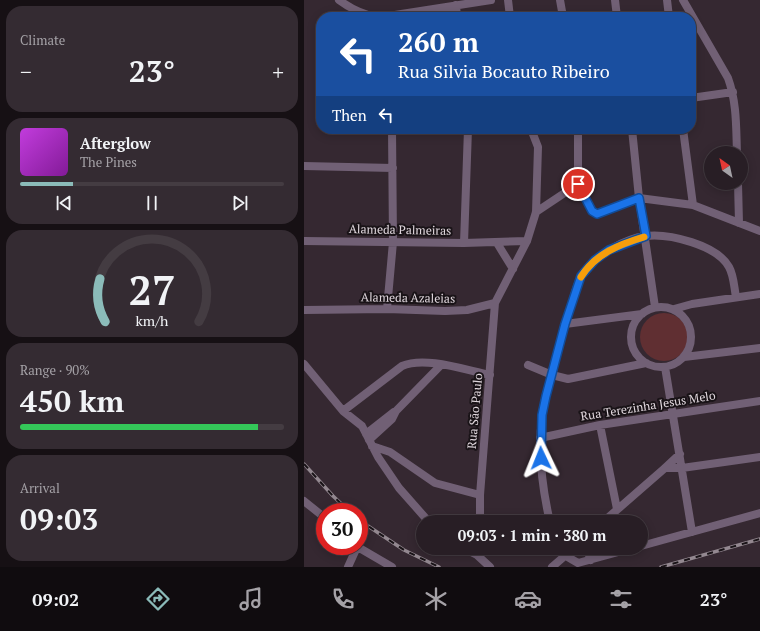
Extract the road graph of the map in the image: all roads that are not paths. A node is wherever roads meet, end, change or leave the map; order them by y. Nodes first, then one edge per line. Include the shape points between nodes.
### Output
1 (339, 0) edge
2 (491, 0) edge
3 (508, 0) edge
4 (560, 0) edge
5 (615, 0) edge
6 (667, 0) edge
7 (684, 0) edge
8 (456, 5) junction
9 (358, 12) edge
10 (422, 12) edge
11 (457, 12) edge
12 (509, 12) edge
13 (562, 12) edge
14 (616, 12) edge
15 (668, 12) edge
16 (691, 12) edge
17 (696, 21) edge
18 (733, 92) junction
19 (696, 97) edge
20 (392, 134) edge
21 (468, 134) edge
22 (533, 134) edge
23 (578, 134) edge
24 (633, 134) edge
25 (684, 134) edge
26 (737, 146) edge
27 (304, 166) edge
28 (393, 168) junction
29 (578, 184) junction
30 (738, 190) edge
31 (639, 198) junction
32 (693, 205) junction
33 (536, 212) junction
34 (739, 223) junction
35 (760, 231) edge
36 (646, 236) junction
37 (304, 241) edge
38 (527, 241) junction
39 (393, 242) junction
40 (497, 243) junction
41 (464, 244) junction
42 (513, 269) junction
43 (760, 294) edge
44 (736, 297) junction
45 (495, 303) junction
46 (692, 304) junction
47 (655, 308) junction
48 (387, 309) junction
49 (674, 309) junction
50 (304, 310) edge
51 (642, 314) junction
52 (684, 317) junction
53 (565, 324) junction
54 (760, 348) edge
55 (684, 357) junction
56 (646, 363) junction
57 (304, 364) edge
58 (440, 365) junction
59 (528, 365) dead end
60 (665, 367) junction
61 (490, 375) junction
62 (552, 375) junction
63 (760, 401) edge
64 (343, 411) junction
65 (674, 413) junction
66 (600, 425) junction
67 (540, 438) junction
68 (369, 440) junction
69 (680, 454) junction
70 (760, 457) edge
71 (665, 468) junction
72 (682, 468) junction
73 (480, 494) junction
74 (304, 501) edge
75 (617, 509) junction
76 (316, 511) edge
77 (760, 513) edge
78 (423, 515) edge
79 (480, 515) edge
80 (549, 515) edge
81 (611, 515) edge
82 (692, 532) junction
83 (648, 544) edge
84 (368, 553) edge
85 (353, 555) edge
86 (480, 555) edge
87 (589, 555) edge
88 (609, 555) edge
89 (566, 556) joint
90 (591, 560) junction
91 (348, 567) edge
92 (392, 567) edge
93 (490, 567) edge
94 (552, 567) edge

1 - 9 street
2 - 8 street
3 - 12 street
4 - 13 street
5 - 14 street
6 - 15 street
7 - 16 street
8 - 10 street
8 - 11 street
17 - 18 street via 728,78
18 - 19 street
18 - 26 street
20 - 28 street
21 - 41 street
22 - 33 street via 538,148
23 - 29 street
24 - 31 street
25 - 32 street
27 - 28 street
28 - 39 street
29 - 31 street via 592,211 597,214
29 - 33 street
30 - 34 street
31 - 32 street
31 - 36 street
32 - 34 street
33 - 38 street
34 - 35 street
36 - 44 street via 683,241 708,248 729,267
36 - 47 street
36 - 53 street via 609,250 587,268 581,276
37 - 39 street, Alameda Palmeiras
38 - 40 street, Alameda Palmeiras
38 - 42 street
39 - 41 street, Alameda Palmeiras
39 - 48 street
40 - 41 street, Alameda Palmeiras
40 - 42 street
42 - 45 street
43 - 44 street
44 - 46 street
45 - 48 street, Alameda Azaleias via 445,312
45 - 61 street, Rua São Paulo
46 - 49 street
46 - 52 street
47 - 49 street
47 - 51 street
48 - 50 street, Alameda Azaleias
49 - 52 street
51 - 53 street
51 - 56 street via 633,328 632,340 635,351
52 - 55 street via 691,332 691,341
53 - 62 street
54 - 55 street
55 - 60 street via 676,364
56 - 60 street
56 - 62 street via 574,379 562,379
57 - 64 street
58 - 61 street
58 - 64 street via 416,362 402,366
58 - 68 street via 396,411 392,419
59 - 62 street
60 - 65 street
61 - 73 street, Rua São Paulo
62 - 67 street via 542,415
63 - 65 street, Rua Terezinha Jesus Melo
64 - 68 street via 362,426
65 - 66 street, Rua Terezinha Jesus Melo
65 - 69 street
66 - 67 street, Rua Terezinha Jesus Melo
66 - 75 street
67 - 80 street
68 - 73 street via 435,483
68 - 78 street via 382,465
69 - 71 street
69 - 72 street
70 - 72 street
71 - 72 street
71 - 75 street
72 - 82 street
73 - 79 street, Rua São Paulo
74 - 76 street
75 - 81 street
77 - 82 street
82 - 83 street
84 - 92 street
85 - 91 street
86 - 93 street
87 - 90 street
88 - 90 street
89 - 90 street via 578,563
89 - 94 street

